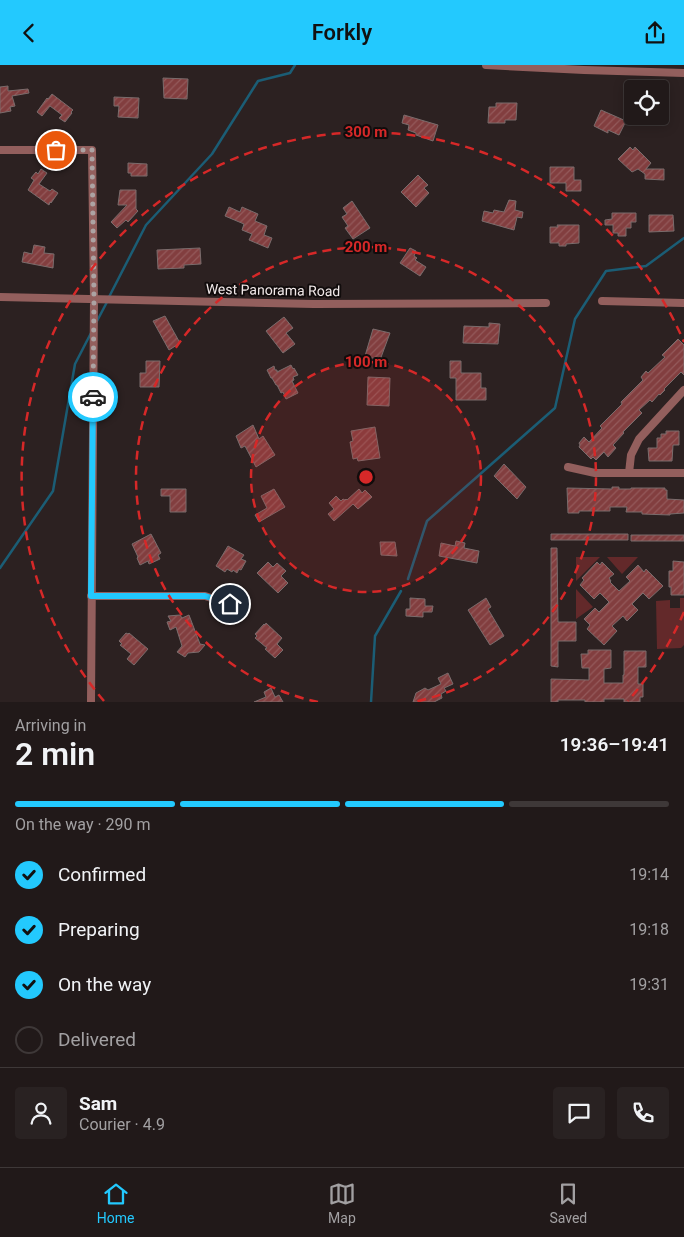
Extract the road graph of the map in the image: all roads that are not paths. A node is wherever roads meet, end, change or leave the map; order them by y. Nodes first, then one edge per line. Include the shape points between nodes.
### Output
1 (486, 65) edge
2 (584, 68) edge
3 (684, 73) edge
4 (0, 150) edge
5 (0, 297) edge
6 (94, 299) junction
7 (602, 301) dead end
8 (546, 303) dead end
9 (684, 303) edge
10 (684, 390) edge
11 (568, 467) dead end
12 (629, 473) junction
13 (684, 473) edge
14 (91, 596) junction
15 (230, 604) dead end
16 (91, 702) edge

1 - 2 street
2 - 3 street
4 - 6 street via 92,150
5 - 6 street, West Panorama Road
6 - 8 street, West Panorama Road via 314,304
6 - 14 street
7 - 9 street
10 - 12 street via 639,439 631,455
11 - 12 street via 595,473
12 - 13 street
14 - 15 street via 205,596
14 - 16 street

